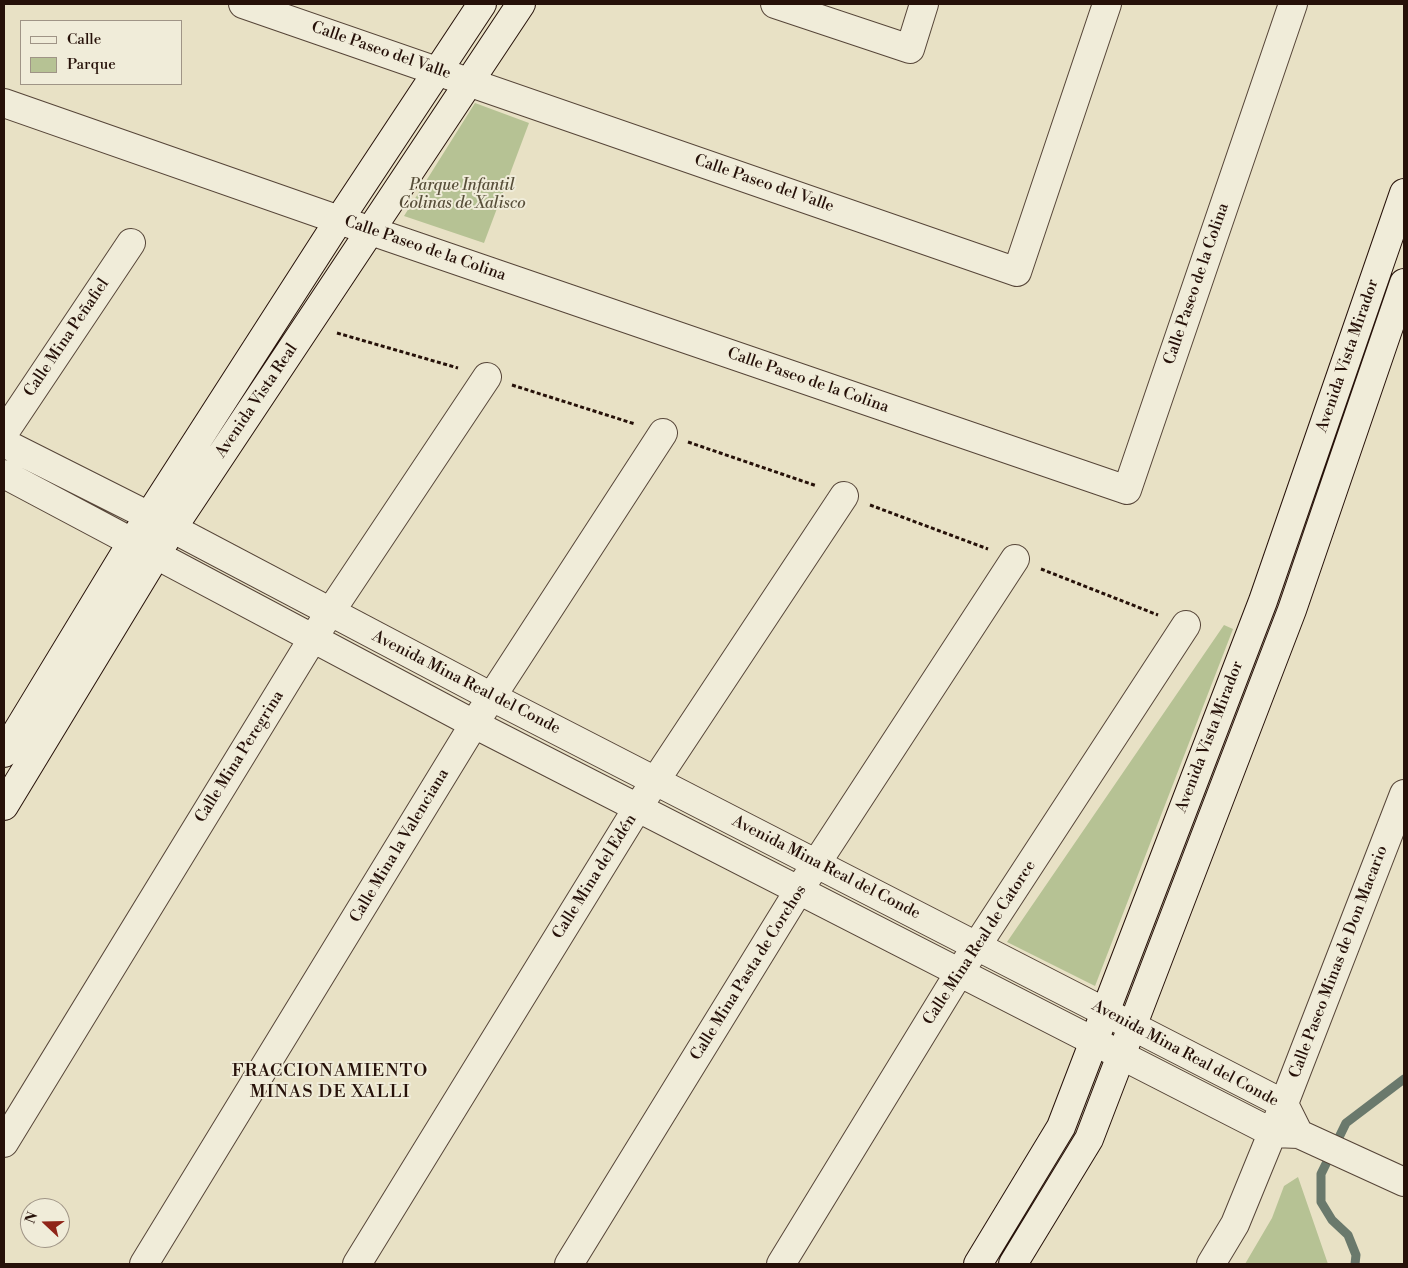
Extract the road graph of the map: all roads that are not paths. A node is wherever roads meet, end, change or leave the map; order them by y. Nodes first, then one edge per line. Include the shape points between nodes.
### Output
1 (242, 4) edge
2 (482, 4) edge
3 (521, 4) edge
4 (775, 4) edge
5 (924, 4) edge
6 (1107, 4) edge
7 (1293, 4) edge
8 (438, 71) junction
9 (470, 82) junction
10 (4, 103) edge
11 (1404, 193) edge
12 (339, 220) junction
13 (370, 230) junction
14 (131, 243) dead end
15 (1372, 285) junction
16 (1402, 289) edge
17 (487, 377) road end
18 (4, 433) edge
19 (663, 433) road end
20 (4, 443) edge
21 (4, 474) edge
22 (844, 496) road end
23 (160, 523) junction
24 (132, 542) junction
25 (155, 555) junction
26 (1016, 560) road end
27 (1263, 601) junction
28 (1292, 610) junction
29 (330, 612) junction
30 (1186, 625) road end
31 (314, 638) junction
32 (492, 697) junction
33 (474, 724) junction
34 (4, 754) edge
35 (656, 780) junction
36 (1404, 794) edge
37 (4, 806) edge
38 (638, 807) junction
39 (817, 864) junction
40 (799, 890) junction
41 (977, 946) junction
42 (959, 973) junction
43 (1105, 1012) junction
44 (1133, 1026) junction
45 (1094, 1041) junction
46 (1122, 1055) junction
47 (1284, 1104) junction
48 (1273, 1133) junction
49 (1304, 1137) junction
50 (4, 1143) edge
51 (1404, 1182) edge
52 (144, 1264) edge
53 (356, 1264) edge
54 (569, 1264) edge
55 (781, 1264) edge
56 (978, 1264) edge
57 (1013, 1264) edge
58 (1211, 1264) edge

1 - 8 street, Calle Paseo del Valle
2 - 8 street, Avenida Vista Real
3 - 9 street, Avenida Vista Real
4 - 5 street via 910,49
6 - 9 street, Calle Paseo del Valle via 1017,272
7 - 13 street, Calle Paseo de la Colina via 1127,490
8 - 9 street, Calle Paseo del Valle
8 - 12 street, Avenida Vista Real
9 - 13 street, Avenida Vista Real
10 - 12 street, Calle Paseo de la Colina
11 - 15 street, Avenida Vista Mirador
12 - 13 street, Calle Paseo de la Colina
12 - 23 street, Avenida Vista Real
13 - 23 street, Avenida Vista Real via 308,325
14 - 18 street, Calle Mina Peñafiel
15 - 16 street
15 - 27 street, Avenida Vista Mirador
16 - 28 street, Avenida Vista Mirador
17 - 29 street, Calle Mina Peregrina
19 - 32 street, Calle Mina la Valenciana
20 - 23 street, Avenida Mina Real del Conde
21 - 24 street, Avenida Mina Real del Conde
22 - 35 street, Calle Mina del Edén
23 - 24 street, Avenida Vista Real
23 - 25 street, Avenida Vista Real
23 - 29 street, Avenida Mina Real del Conde
24 - 25 street, Avenida Mina Real del Conde
24 - 34 street, Avenida Vista Real
25 - 31 street, Avenida Mina Real del Conde
25 - 37 street, Avenida Vista Real
26 - 39 street, Calle Mina Pasta de Corchos
27 - 28 street
27 - 43 street, Avenida Vista Mirador
28 - 44 street, Avenida Vista Mirador
29 - 31 street, Calle Mina Peregrina
29 - 32 street, Avenida Mina Real del Conde
30 - 41 street, Calle Mina Real de Catorce
31 - 33 street, Avenida Mina Real del Conde
31 - 50 street, Calle Mina Peregrina
32 - 33 street, Calle Mina la Valenciana
32 - 35 street, Avenida Mina Real del Conde
33 - 38 street, Avenida Mina Real del Conde
33 - 52 street, Calle Mina la Valenciana
35 - 38 street, Calle Mina del Edén
35 - 39 street, Avenida Mina Real del Conde
36 - 47 street, Calle Paseo Minas de Don Macario
38 - 40 street, Avenida Mina Real del Conde
38 - 53 street, Calle Mina del Edén
39 - 40 street, Calle Mina Pasta de Corchos
39 - 41 street, Avenida Mina Real del Conde
40 - 42 street, Avenida Mina Real del Conde
40 - 54 street, Calle Mina Pasta de Corchos
41 - 42 street, Calle Mina Real de Catorce
41 - 43 street, Avenida Mina Real del Conde
42 - 45 street, Avenida Mina Real del Conde
42 - 55 street, Calle Mina Real de Catorce
43 - 44 street, Avenida Mina Real del Conde
43 - 45 street, Avenida Vista Mirador
44 - 46 street, Avenida Vista Mirador
44 - 47 street, Avenida Mina Real del Conde
45 - 46 street, Avenida Mina Real del Conde
45 - 56 street, Avenida Vista Mirador via 1061,1127
46 - 48 street, Avenida Mina Real del Conde
46 - 57 street, Avenida Vista Mirador via 1090,1139
47 - 48 street, Calle Paseo Minas de Don Macario
47 - 49 street, Avenida Mina Real del Conde
48 - 49 street, Avenida Mina Real del Conde
48 - 58 street, Calle Paseo Minas de Don Macario via 1235,1224
49 - 51 street

